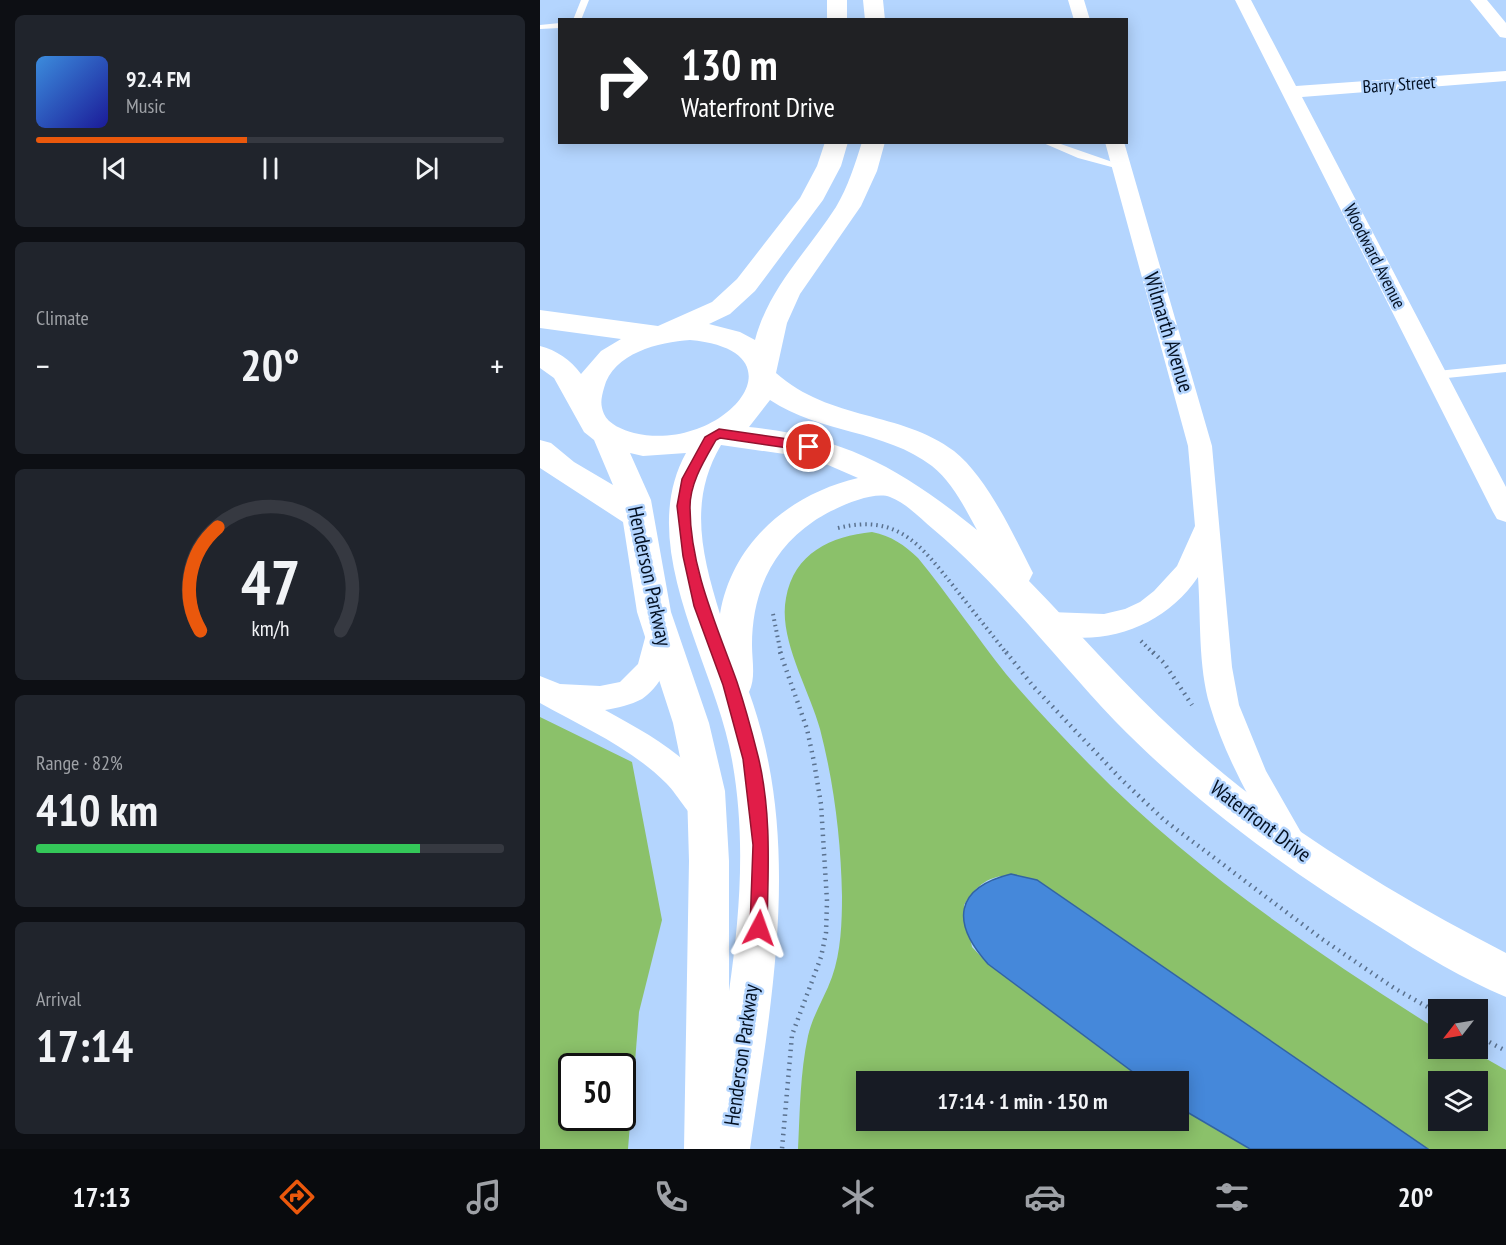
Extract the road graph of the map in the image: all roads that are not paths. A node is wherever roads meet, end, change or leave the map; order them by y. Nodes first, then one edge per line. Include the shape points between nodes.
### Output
1 (585, 0) edge
2 (837, 0) edge
3 (873, 0) edge
4 (1076, 0) edge
5 (1244, 0) edge
6 (1478, 0) edge
7 (578, 18) edge
8 (837, 18) edge
9 (875, 18) edge
10 (1081, 18) edge
11 (558, 25) edge
12 (540, 27) edge
13 (1506, 33) edge
14 (1506, 76) edge
15 (1292, 92) junction
16 (836, 144) edge
17 (873, 144) edge
18 (1050, 144) edge
19 (1114, 144) edge
20 (1119, 166) junction
21 (540, 319) edge
22 (663, 334) junction
23 (540, 355) edge
24 (1506, 368) edge
25 (762, 373) junction
26 (1437, 375) junction
27 (597, 422) junction
28 (715, 436) junction
29 (540, 451) edge
30 (892, 484) junction
31 (1506, 512) edge
32 (639, 518) junction
33 (1207, 525) junction
34 (1050, 623) junction
35 (659, 631) junction
36 (548, 692) edge
37 (738, 709) junction
38 (707, 812) junction
39 (1294, 847) junction
40 (1506, 976) edge
41 (707, 1149) edge
42 (727, 1149) edge

1 - 7 lane
2 - 8 main road
3 - 9 main road
4 - 10 street
5 - 15 street, Woodward Avenue
6 - 13 street
11 - 12 lane
14 - 15 street, Barry Street
15 - 26 street, Woodward Avenue
16 - 22 main road via 812,200 746,285 721,308
17 - 25 main road, Henderson Parkway via 849,206 787,293 773,322
18 - 20 lane
19 - 20 street, Wilmarth Avenue
20 - 33 street, Wilmarth Avenue via 1195,422 1204,470
21 - 22 main road
22 - 25 main road via 709,332 733,339 752,352
22 - 27 main road via 625,348 605,362 589,387
23 - 27 main road via 564,371
24 - 26 lane
25 - 28 main road, Henderson Parkway via 760,394 753,407
25 - 34 main road, Waterfront Drive via 798,404 890,432 943,458 962,479
26 - 31 street, Woodward Avenue
27 - 28 main road, Henderson Parkway via 629,444 659,448
27 - 32 main road, Henderson Parkway via 627,478
28 - 30 main road, Waterfront Drive via 790,442 864,467
28 - 37 main road, Henderson Parkway via 689,479 684,521 701,606
29 - 32 main road via 565,474 618,501
30 - 34 main road, Waterfront Drive via 952,529
30 - 37 main road via 853,489 814,505 781,529 759,556 739,604 735,663
32 - 35 main road, Henderson Parkway
33 - 34 street, Wilmarth Avenue via 1192,566 1152,610 1131,620 1107,624
33 - 39 street, Wilmarth Avenue via 1224,705 1254,778
34 - 39 main road, Waterfront Drive via 1114,697 1166,747
35 - 36 street via 654,666 636,689 601,699
35 - 38 main road, Henderson Parkway via 696,740
36 - 38 street via 657,754 688,785
37 - 42 main road, Henderson Parkway via 755,784 761,878 757,946
38 - 41 main road, Henderson Parkway
39 - 40 main road, Waterfront Drive via 1419,927

